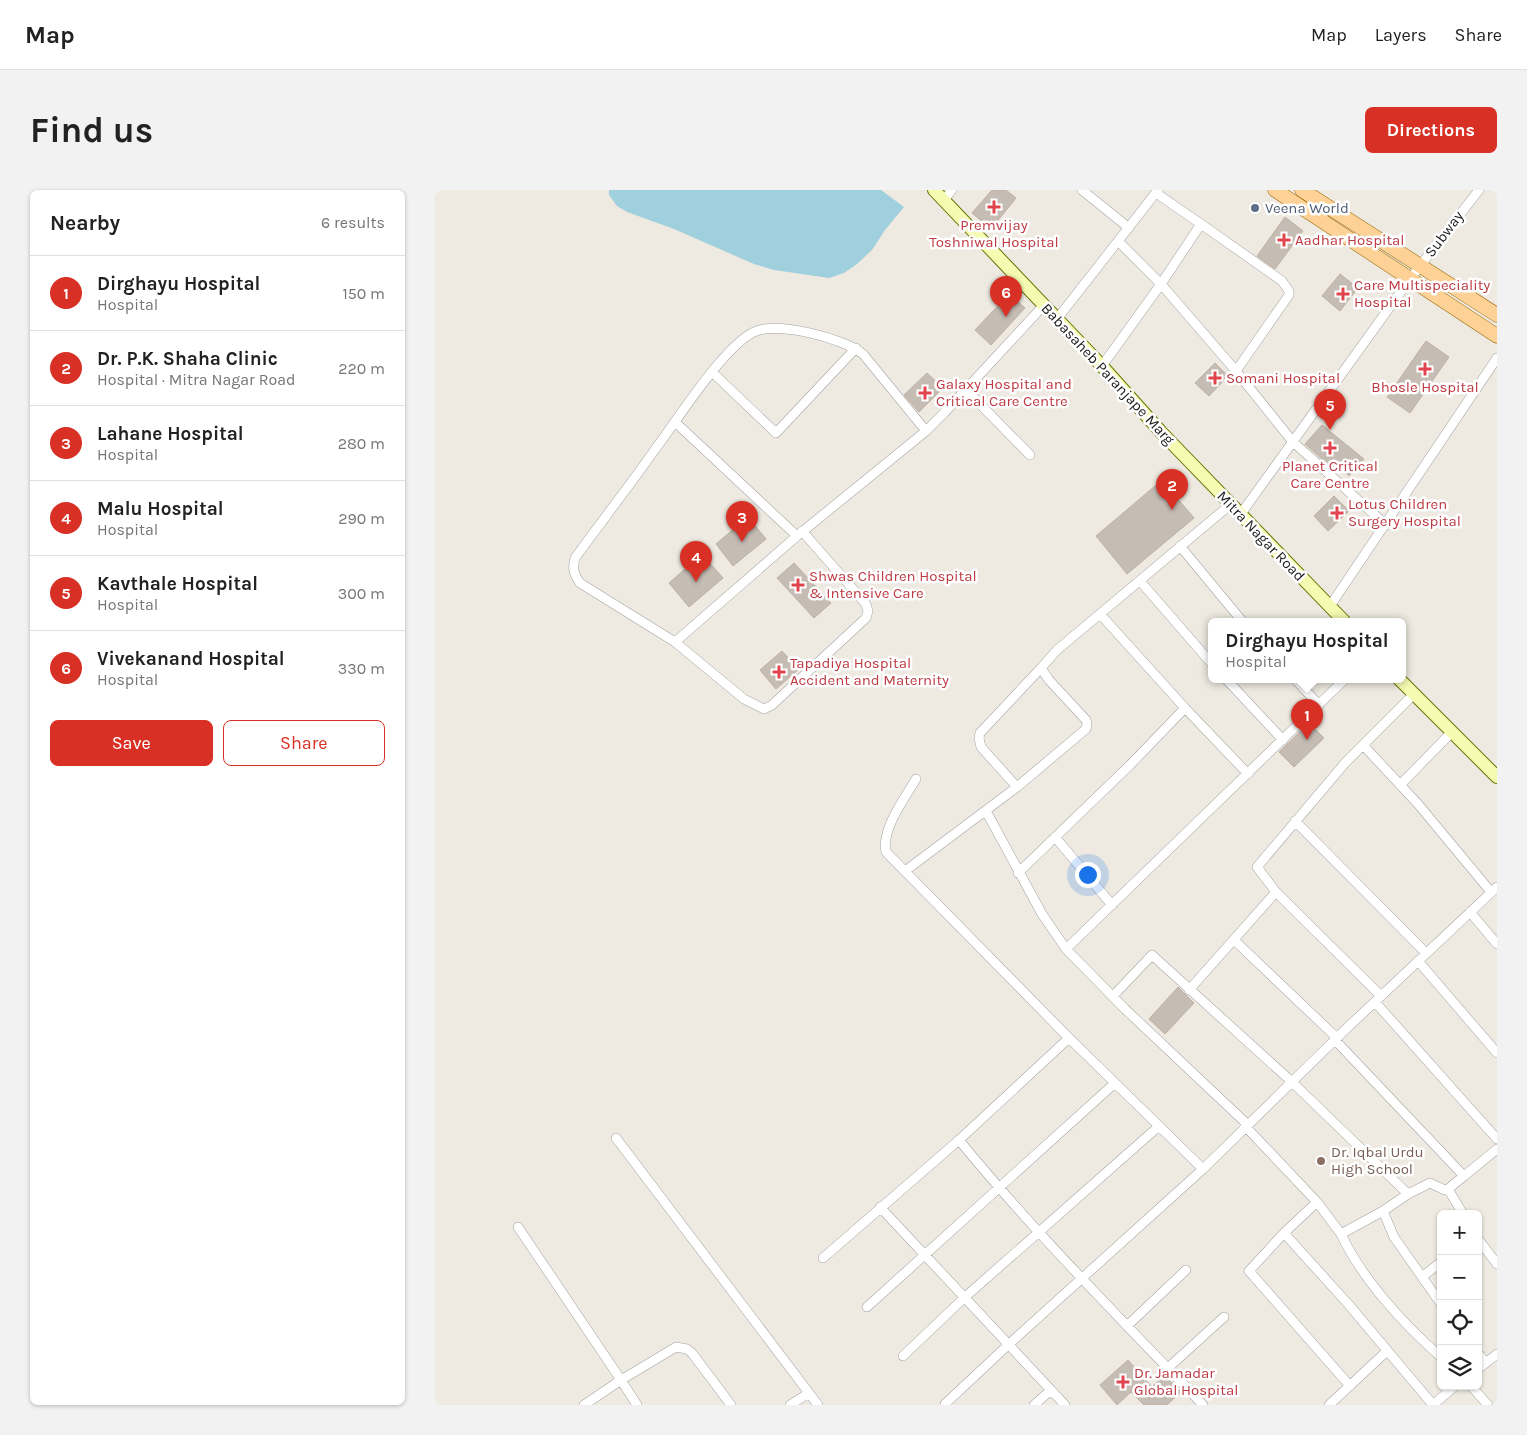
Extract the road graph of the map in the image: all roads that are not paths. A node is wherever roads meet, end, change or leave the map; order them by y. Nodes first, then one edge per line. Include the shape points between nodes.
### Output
1 (934, 190) edge
2 (1082, 190) edge
3 (1275, 190) edge
4 (1302, 190) edge
5 (1479, 190) edge
6 (1157, 191) edge
7 (948, 195) edge
8 (1201, 224) junction
9 (1129, 228) junction
10 (1118, 241) junction
11 (1421, 265) junction
12 (1410, 279) junction
13 (1161, 284) junction
14 (1045, 305) junction
15 (1497, 315) edge
16 (1057, 319) junction
17 (1497, 336) edge
18 (856, 348) junction
19 (1497, 358) edge
20 (1102, 366) junction
21 (1236, 371) junction
22 (712, 372) junction
23 (966, 390) junction
24 (675, 422) junction
25 (926, 431) junction
26 (1293, 442) junction
27 (1179, 451) joint
28 (1030, 455) dead end
29 (1231, 504) junction
30 (1241, 515) junction
31 (1386, 525) junction
32 (800, 534) junction
33 (1180, 546) junction
34 (1140, 581) junction
35 (1330, 606) junction
36 (1101, 614) junction
37 (1240, 618) edge
38 (1341, 618) edge
39 (675, 642) junction
40 (1208, 659) edge
41 (1041, 668) junction
42 (1230, 683) edge
43 (1299, 683) edge
44 (1341, 683) edge
45 (1403, 683) edge
46 (1414, 694) junction
47 (1319, 705) junction
48 (1185, 708) junction
49 (1452, 732) junction
50 (1283, 740) junction
51 (1363, 745) junction
52 (1248, 774) junction
53 (1497, 777) edge
54 (916, 779) dead end
55 (1400, 785) junction
56 (1017, 787) junction
57 (985, 811) junction
58 (1295, 821) junction
59 (1055, 837) junction
60 (905, 872) junction
61 (1018, 873) junction
62 (1494, 889) edge
63 (1276, 892) junction
64 (1113, 905) junction
65 (1470, 912) junction
66 (1233, 940) junction
67 (1497, 944) edge
68 (1066, 949) junction
69 (1426, 953) junction
70 (1418, 961) junction
71 (1189, 990) junction
72 (1113, 996) junction
73 (1378, 999) junction
74 (1069, 1038) junction
75 (1336, 1039) junction
76 (1497, 1053) edge
77 (1115, 1082) junction
78 (1292, 1082) junction
79 (1159, 1126) junction
80 (1247, 1126) junction
81 (616, 1138) dead end
82 (1497, 1139) edge
83 (959, 1140) junction
84 (1497, 1149) edge
85 (1203, 1169) junction
86 (1464, 1176) junction
87 (998, 1188) junction
88 (1448, 1189) junction
89 (1407, 1194) junction
90 (1317, 1202) junction
91 (880, 1207) junction
92 (1461, 1210) edge
93 (1383, 1211) junction
94 (518, 1227) dead end
95 (1039, 1234) junction
96 (1284, 1234) junction
97 (1341, 1234) junction
98 (1482, 1243) edge
99 (924, 1254) junction
100 (823, 1258) dead end
101 (1495, 1258) edge
102 (1437, 1265) edge
103 (1185, 1270) dead end
104 (1082, 1278) junction
105 (1422, 1278) junction
106 (964, 1298) junction
107 (1438, 1300) edge
108 (867, 1307) dead end
109 (1223, 1317) dead end
110 (1127, 1326) junction
111 (1008, 1345) junction
112 (1387, 1351) junction
113 (1437, 1353) edge
114 (1497, 1354) edge
115 (903, 1356) dead end
116 (1482, 1366) edge
117 (1168, 1368) junction
118 (621, 1380) junction
119 (1350, 1386) junction
120 (1051, 1390) junction
121 (1450, 1390) edge
122 (1475, 1390) edge
123 (809, 1393) junction
124 (945, 1404) dead end
125 (584, 1405) edge
126 (637, 1405) edge
127 (731, 1405) edge
128 (790, 1405) edge
129 (818, 1405) edge
130 (1034, 1405) edge
131 (1065, 1405) edge
132 (1203, 1405) edge
133 (1329, 1405) edge
134 (1433, 1405) edge
135 (1488, 1405) edge

1 - 7 street, Babasaheb Paranjape Marg
2 - 9 street
3 - 12 main road
4 - 11 main road
5 - 11 street, Subway
6 - 8 street
6 - 9 street
7 - 14 street, Babasaheb Paranjape Marg
8 - 13 street
8 - 21 street via 1281,281 1289,291
9 - 10 street
10 - 13 street
10 - 16 street
11 - 12 street, Subway
11 - 15 main road
12 - 17 main road
12 - 26 street, Subway
13 - 20 street
13 - 21 street
14 - 16 street, Babasaheb Paranjape Marg
14 - 23 street
16 - 20 street, Babasaheb Paranjape Marg
18 - 22 street via 816,334 777,329 756,331 743,338
18 - 22 street via 777,433
18 - 25 street
19 - 31 street
20 - 27 street, Babasaheb Paranjape Marg
21 - 26 street
22 - 24 street
23 - 25 street
23 - 28 street
24 - 32 street
24 - 39 street via 575,558 573,566 580,583
25 - 32 street
26 - 30 street, Subway
26 - 31 street
27 - 29 street, Mitra Nagar Road
29 - 30 street, Mitra Nagar Road
29 - 33 street
30 - 35 street, Mitra Nagar Road
31 - 35 street
32 - 39 street
32 - 39 street via 866,604 868,611 866,618 772,705 764,709 744,699
33 - 34 street
33 - 37 street
34 - 36 street
34 - 40 street
35 - 38 street, Mitra Nagar Road
36 - 41 street via 1057,650
36 - 48 street
41 - 56 street via 980,733 981,747
41 - 56 street via 1086,720 1087,729
42 - 50 street
43 - 47 street
44 - 47 street
45 - 46 street
46 - 49 street
46 - 51 street
47 - 50 street
48 - 52 street
48 - 59 street
49 - 53 street
49 - 55 street
50 - 52 street
51 - 55 street
51 - 58 street
52 - 64 street
54 - 60 street via 885,838 886,852
55 - 62 street
56 - 57 street
57 - 60 street
57 - 61 street
58 - 63 street via 1257,867
58 - 69 street
59 - 61 street
59 - 64 street
60 - 74 street
61 - 68 street
62 - 65 street
63 - 66 street
63 - 73 street
64 - 68 street
65 - 67 street
65 - 69 street
66 - 71 street
66 - 75 street
68 - 72 street
69 - 70 street
70 - 73 street
70 - 76 street
71 - 72 street via 1152,955
71 - 78 street
72 - 80 street
73 - 75 street
73 - 82 street
74 - 77 street
74 - 83 street
75 - 78 street
75 - 86 street
77 - 79 street
77 - 87 street
78 - 80 street
78 - 89 street
79 - 85 street
79 - 95 street
80 - 85 street
80 - 90 street
81 - 123 street
83 - 87 street
83 - 91 street
84 - 86 street
85 - 104 street
86 - 88 street
87 - 95 street
87 - 99 street
88 - 89 street via 1430,1183
88 - 92 street
89 - 93 street
90 - 96 street
90 - 97 street
91 - 99 street
91 - 100 street
93 - 97 street
93 - 105 street via 1395,1237
94 - 118 street
95 - 104 street
95 - 106 street
96 - 112 street
96 - 119 street via 1249,1271
97 - 113 street via 1362,1273
98 - 101 street
99 - 106 street
99 - 108 street
102 - 105 street
103 - 110 street
104 - 110 street
104 - 111 street
105 - 107 street
106 - 111 street
106 - 115 street
109 - 117 street
110 - 117 street
111 - 120 street
111 - 124 street
112 - 119 street
112 - 134 street
114 - 116 street
117 - 132 street
118 - 125 street
118 - 126 street
118 - 127 street via 681,1347 692,1353
119 - 133 street
120 - 130 street
120 - 131 street
121 - 134 street
122 - 135 street
123 - 128 street
123 - 129 street

